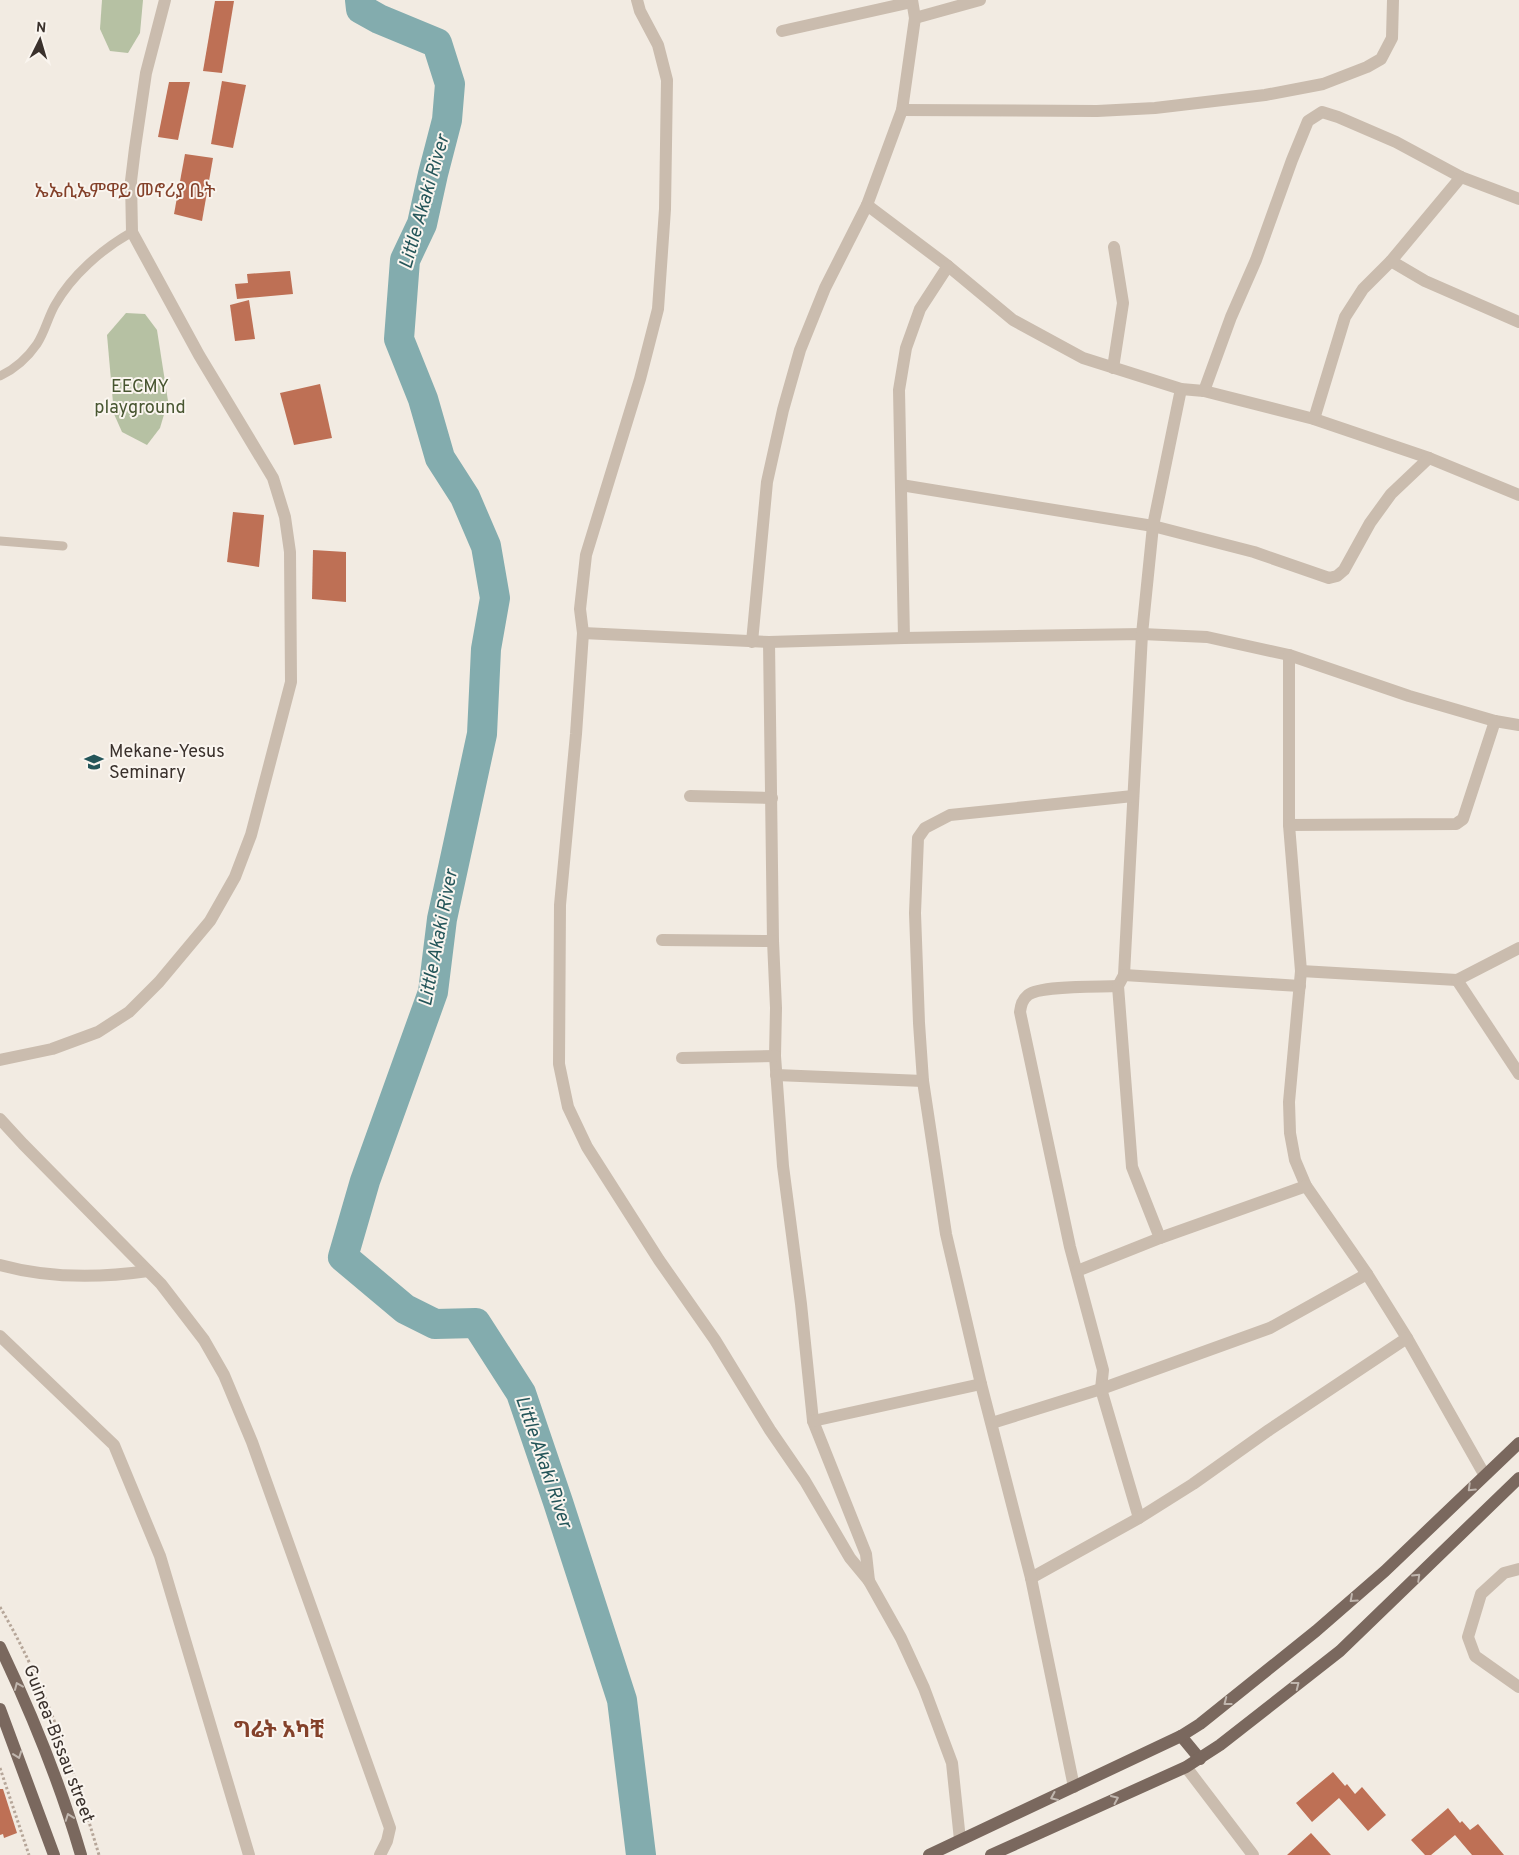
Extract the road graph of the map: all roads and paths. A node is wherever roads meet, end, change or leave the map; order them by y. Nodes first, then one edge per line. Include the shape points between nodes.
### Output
1 (165, 0) edge
2 (636, 0) edge
3 (980, 0) edge
4 (1394, 0) edge
5 (912, 1) edge
6 (916, 18) junction
7 (782, 31) dead end
8 (902, 110) junction
9 (1461, 177) junction
10 (1519, 199) edge
11 (867, 205) junction
12 (132, 232) junction
13 (1114, 247) dead end
14 (1391, 261) junction
15 (948, 266) junction
16 (1519, 322) edge
17 (1113, 368) junction
18 (0, 376) edge
19 (1181, 389) junction
20 (1204, 391) junction
21 (1314, 419) junction
22 (1429, 458) junction
23 (901, 485) junction
24 (1519, 495) edge
25 (1153, 526) junction
26 (0, 540) edge
27 (63, 546) dead end
28 (582, 633) junction
29 (1142, 634) junction
30 (904, 638) junction
31 (752, 642) junction
32 (769, 642) junction
33 (1289, 655) junction
34 (1495, 721) junction
35 (1519, 725) edge
36 (690, 796) dead end
37 (1133, 796) junction
38 (772, 798) junction
39 (1289, 825) junction
40 (662, 940) dead end
41 (773, 941) junction
42 (1519, 948) edge
43 (1301, 971) junction
44 (1121, 980) junction
45 (1457, 980) junction
46 (1300, 986) junction
47 (775, 1056) junction
48 (682, 1058) dead end
49 (0, 1060) edge
50 (1519, 1074) edge
51 (776, 1075) junction
52 (923, 1081) junction
53 (0, 1119) edge
54 (1306, 1186) junction
55 (1160, 1238) junction
56 (0, 1264) edge
57 (148, 1271) junction
58 (1077, 1272) junction
59 (1367, 1274) junction
60 (0, 1336) edge
61 (1407, 1338) junction
62 (981, 1384) junction
63 (1101, 1389) junction
64 (813, 1421) junction
65 (992, 1423) junction
66 (1519, 1442) edge
67 (1484, 1474) junction
68 (1519, 1478) edge
69 (1139, 1518) junction
70 (1519, 1569) edge
71 (1031, 1578) junction
72 (869, 1580) junction
73 (0, 1607) edge
74 (0, 1647) edge
75 (1519, 1687) edge
76 (0, 1709) edge
77 (1181, 1736) junction
78 (1200, 1759) junction
79 (1186, 1767) junction
80 (0, 1768) edge
81 (1074, 1787) junction
82 (960, 1840) junction
83 (29, 1855) edge
84 (54, 1855) edge
85 (81, 1855) edge
86 (99, 1855) edge
87 (249, 1855) edge
88 (380, 1855) edge
89 (929, 1855) edge
90 (991, 1855) edge
91 (1253, 1855) edge

1 - 12 street via 146,72 135,148 131,181
2 - 28 street via 658,45 668,80 665,209 658,309 586,555 580,610
3 - 6 street
4 - 8 street via 1392,38 1381,59 1367,68 1323,84 1266,95 1155,108 1097,111
5 - 6 street
5 - 7 street
6 - 8 street
8 - 11 street
9 - 10 street
9 - 14 street
9 - 20 street via 1396,142 1338,117 1322,112 1308,121
11 - 15 street
11 - 31 street via 825,288 800,350 783,410 767,482
12 - 18 lane via 79,273 56,305 38,344 13,370
12 - 49 street via 273,478 285,517 290,552 290,682 251,835 235,877 210,921 129,1012 88,1036 52,1049
13 - 17 street via 1123,303
14 - 16 street via 1425,281
14 - 21 street via 1362,289 1345,317
15 - 17 street via 1013,320 1083,358
15 - 23 street via 920,309 906,348 899,390
17 - 19 street
19 - 20 street
19 - 25 street
20 - 21 street
21 - 22 street
22 - 24 street
22 - 25 street via 1391,494 1344,570 1329,578 1254,552
23 - 25 street
23 - 30 street
25 - 29 street
26 - 27 lane
28 - 31 street
28 - 72 street via 560,905 559,1064 568,1107 587,1147 715,1340 850,1558
29 - 30 street
29 - 33 street via 1206,637
29 - 37 street
30 - 32 street
31 - 32 street
32 - 38 street
33 - 34 street
33 - 39 street
34 - 35 street
34 - 39 street via 1463,819 1456,824
36 - 38 street
37 - 44 street
37 - 52 street via 950,815 925,828 918,838 915,913
38 - 41 street
39 - 43 street
40 - 41 street
41 - 47 street
42 - 45 street
43 - 45 street
43 - 46 street
44 - 46 street
44 - 55 street via 1132,1167
44 - 58 street via 1041,989 1029,994 1022,1002 1020,1012
45 - 50 street
46 - 54 street via 1289,1102 1295,1160
47 - 48 street
47 - 51 street
51 - 52 street
51 - 64 street via 783,1166
52 - 62 street via 946,1234
53 - 57 street
54 - 55 street
54 - 59 street
55 - 58 street
56 - 57 street via 43,1273 80,1275
57 - 88 street via 204,1340 224,1375 252,1442 390,1828
58 - 63 street via 1103,1370
59 - 61 street
59 - 63 street via 1270,1328
60 - 87 street via 114,1445 160,1556
61 - 67 street
61 - 69 street
62 - 64 street
62 - 65 street
63 - 65 street
63 - 69 street
64 - 72 street via 866,1554
65 - 71 street
66 - 67 main road
67 -> 77 main road via 1385,1571 1316,1632
78 -> 68 main road via 1340,1651
69 - 71 street
70 - 75 street via 1504,1573 1481,1594 1468,1637 1476,1656
71 - 81 street
72 - 82 street via 901,1638 952,1762
73 - 86 path via 16,1634 50,1712
85 -> 74 main road, Guinea-Bissau street via 31,1718
76 -> 84 main road
77 - 78 main road
77 - 81 main road
78 - 79 main road
90 -> 79 main road
79 - 91 street
80 - 83 path
81 -> 82 main road
82 - 89 main road

